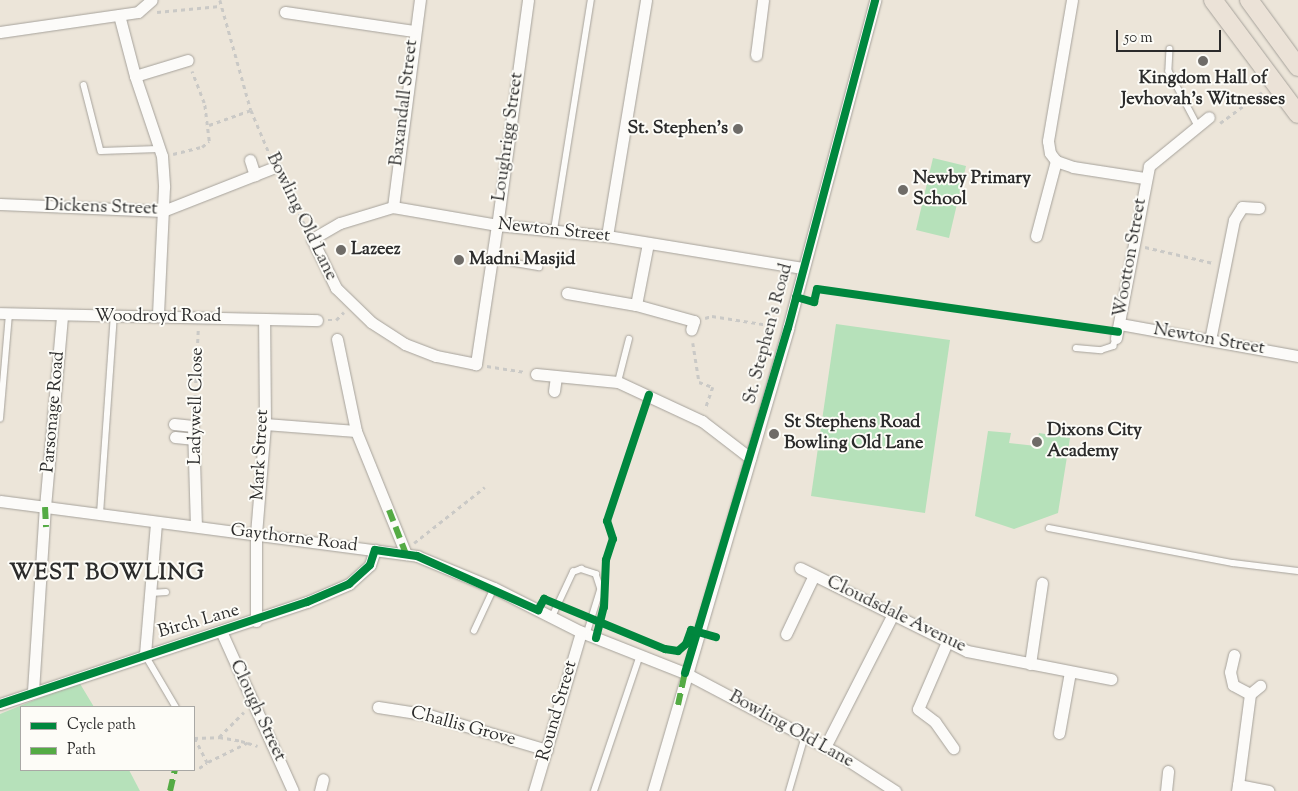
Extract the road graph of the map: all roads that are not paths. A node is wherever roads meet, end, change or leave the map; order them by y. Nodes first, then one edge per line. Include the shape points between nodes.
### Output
1 (152, 0) edge
2 (420, 0) edge
3 (528, 0) edge
4 (591, 0) edge
5 (646, 0) edge
6 (763, 0) edge
7 (871, 0) edge
8 (1072, 0) edge
9 (1213, 0) edge
10 (1249, 0) edge
11 (285, 12) dead end
12 (119, 16) junction
13 (414, 31) junction
14 (0, 32) edge
15 (1170, 49) dead end
16 (756, 55) dead end
17 (188, 60) road end
18 (1298, 67) edge
19 (135, 76) junction
20 (84, 85) dead end
21 (1298, 114) edge
22 (1209, 117) dead end
23 (1198, 126) junction
24 (160, 153) junction
25 (250, 160) dead end
26 (1056, 161) junction
27 (275, 167) road end
28 (255, 175) junction
29 (1144, 178) junction
30 (0, 204) edge
31 (392, 206) junction
32 (1259, 208) dead end
33 (163, 211) junction
34 (497, 225) junction
35 (554, 230) junction
36 (607, 236) junction
37 (1036, 236) dead end
38 (312, 239) joint
39 (648, 242) junction
40 (492, 259) junction
41 (539, 267) dead end
42 (802, 268) junction
43 (568, 293) dead end
44 (636, 305) junction
45 (4, 313) edge
46 (158, 314) junction
47 (62, 316) junction
48 (114, 316) junction
49 (264, 319) junction
50 (317, 320) road end
51 (1120, 324) junction
52 (692, 325) road end
53 (1116, 338) joint
54 (337, 339) dead end
55 (629, 339) dead end
56 (1210, 340) junction
57 (1076, 348) dead end
58 (1298, 356) edge
59 (476, 364) joint
60 (536, 374) road end
61 (556, 377) junction
62 (618, 382) junction
63 (554, 391) dead end
64 (0, 419) edge
65 (174, 424) dead end
66 (264, 424) junction
67 (356, 431) junction
68 (175, 437) dead end
69 (195, 439) junction
70 (750, 458) junction
71 (0, 501) edge
72 (45, 507) junction
73 (100, 514) junction
74 (156, 522) junction
75 (196, 526) junction
76 (1049, 528) dead end
77 (256, 534) junction
78 (375, 550) junction
79 (406, 552) junction
80 (800, 568) dead end
81 (1298, 571) edge
82 (814, 575) junction
83 (1042, 583) dead end
84 (494, 588) junction
85 (166, 592) dead end
86 (151, 593) junction
87 (893, 614) junction
88 (552, 617) junction
89 (256, 621) junction
90 (474, 631) dead end
91 (221, 632) junction
92 (584, 633) junction
93 (786, 634) dead end
94 (947, 642) junction
95 (145, 654) junction
96 (640, 655) junction
97 (1234, 655) dead end
98 (1030, 664) junction
99 (1070, 672) junction
100 (685, 673) junction
101 (1111, 679) dead end
102 (1260, 686) dead end
103 (33, 691) junction
104 (1250, 694) junction
105 (0, 704) edge
106 (175, 706) edge
107 (378, 707) dead end
108 (1059, 733) dead end
109 (805, 736) junction
110 (825, 747) junction
111 (953, 748) dead end
112 (547, 750) junction
113 (1168, 771) dead end
114 (323, 779) dead end
115 (1237, 788) edge
116 (293, 791) edge
117 (320, 791) edge
118 (534, 791) edge
119 (594, 791) edge
120 (653, 791) edge
121 (789, 791) edge
122 (895, 791) edge
123 (1166, 791) edge
124 (1268, 791) edge

1 - 12 street via 138,12
2 - 13 street, Baxandall Street
3 - 34 street, Loughrigg Street
4 - 35 lane
5 - 36 street
6 - 16 street
7 - 42 street, St. Stephen's Road
8 - 26 street via 1048,140 1050,153
9 - 21 main road
10 - 18 main road
11 - 13 street
12 - 14 street
12 - 19 street
13 - 31 street, Baxandall Street
15 - 23 lane via 1169,71
17 - 19 street
19 - 24 street
20 - 24 lane via 101,151
22 - 23 street
23 - 29 street via 1149,166
24 - 33 street
25 - 28 street
26 - 29 street via 1073,167
26 - 37 street
27 - 28 street, Dickens Street
28 - 33 street, Dickens Street
29 - 51 street, Wootton Street via 1136,245
30 - 33 street, Dickens Street
31 - 34 street, Newton Street
31 - 38 street, Newton Street via 340,222
32 - 56 street via 1242,207 1234,220
33 - 46 street
34 - 35 street, Newton Street
34 - 40 street, Loughrigg Street
35 - 36 street, Newton Street
36 - 39 street, Newton Street
38 - 59 street, Bowling Old Lane via 336,288 372,322 405,344 436,356
39 - 42 street, Newton Street
39 - 44 street
40 - 41 lane
40 - 59 street, Loughrigg Street
42 - 70 street, St. Stephen's Road
43 - 44 street
44 - 52 street
45 - 47 street, Woodroyd Road
45 - 64 lane
46 - 48 street, Woodroyd Road
46 - 49 street, Woodroyd Road
47 - 48 street, Woodroyd Road
47 - 72 street, Parsonage Road
48 - 73 lane
49 - 50 street, Woodroyd Road
49 - 66 street, Mark Street
51 - 53 street, Wootton Street
51 - 56 street, Newton Street
53 - 57 lane via 1113,346 1101,350
54 - 67 street
55 - 62 lane
56 - 58 street, Newton Street
60 - 61 street
61 - 62 street
61 - 63 street
62 - 70 street via 702,421
65 - 69 street, Ladywell Close via 193,426
66 - 67 street
66 - 77 street, Mark Street
67 - 79 street
68 - 69 street
69 - 75 street, Ladywell Close
70 - 100 street, St. Stephen's Road
71 - 72 street, Gaythorne Road
72 - 73 street, Gaythorne Road
72 - 103 street, Parsonage Road
73 - 74 street, Gaythorne Road
74 - 75 street, Gaythorne Road
74 - 86 street
75 - 77 street, Gaythorne Road
76 - 81 lane via 1233,563
77 - 78 street, Gaythorne Road
77 - 89 street, Mark Street
78 - 79 street, Gaythorne Road
78 - 89 street, Birch Lane via 370,565 349,584
79 - 84 street, Gaythorne Road
80 - 82 street, Cloudsdale Avenue
82 - 87 street, Cloudsdale Avenue
82 - 93 street
83 - 98 street
84 - 88 street, Gaythorne Road
84 - 90 lane
85 - 86 lane
86 - 95 street
87 - 94 street, Cloudsdale Avenue
87 - 110 street
88 - 92 street, Gaythorne Road
88 - 92 lane via 573,572 581,570 596,574 601,589
89 - 91 street, Birch Lane
91 - 95 street, Birch Lane
91 - 116 street, Clough Street via 251,705
92 - 96 street, Gaythorne Road
92 - 112 street, Round Street
94 - 98 street, Cloudsdale Avenue via 967,651
94 - 111 street via 918,709 935,722
95 - 103 street, Birch Lane
95 - 106 lane
96 - 100 street, Gaythorne Road
96 - 119 lane
97 - 104 street via 1230,672 1233,685
98 - 99 street, Cloudsdale Avenue
99 - 101 street, Cloudsdale Avenue
99 - 108 street
100 - 109 street, Bowling Old Lane
100 - 120 street, St. Stephen's Road
102 - 104 street
103 - 105 street, Birch Lane
104 - 115 street
107 - 112 street, Challis Grove via 429,715
109 - 110 street, Bowling Old Lane
109 - 121 lane
110 - 122 street, Bowling Old Lane
112 - 118 street, Round Street
113 - 123 street
114 - 117 street
115 - 124 street

